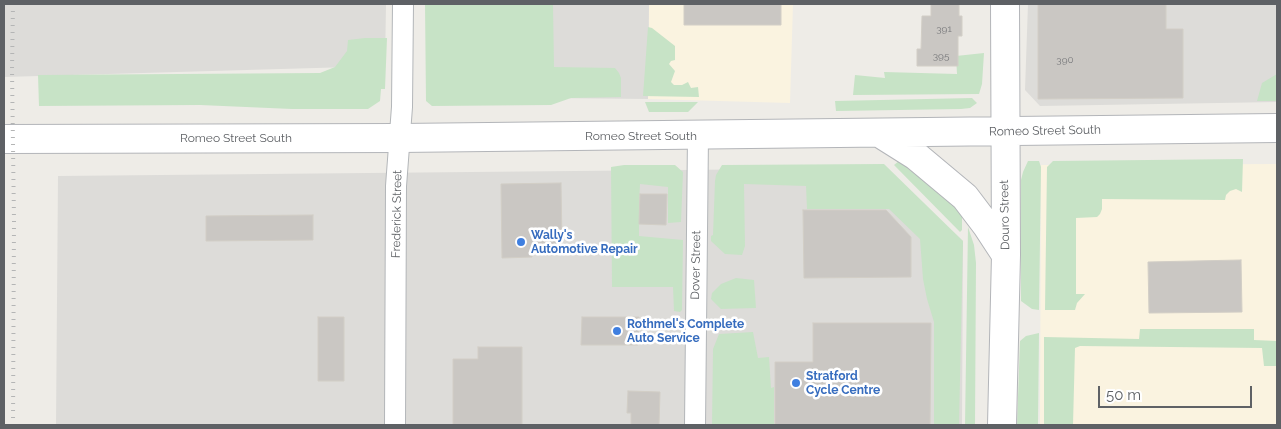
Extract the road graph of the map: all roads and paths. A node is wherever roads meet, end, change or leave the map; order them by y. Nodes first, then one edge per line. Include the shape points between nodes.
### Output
1 (403, 4) edge
2 (1006, 4) edge
3 (1277, 128) edge
4 (1005, 132) junction
5 (881, 134) junction
6 (698, 136) junction
7 (400, 138) junction
8 (4, 139) edge
9 (1006, 255) junction
10 (395, 425) edge
11 (695, 425) edge
12 (1002, 425) edge

1 - 7 street, Frederick Street
2 - 4 main road, Douro Street
3 - 4 main road, Romeo Street South
4 - 5 main road, Romeo Street South
4 - 9 main road, Douro Street
5 - 6 main road, Romeo Street South
5 - 9 main road via 916,156 965,197
6 - 7 main road, Romeo Street South
6 - 11 street, Dover Street
7 - 8 main road, Romeo Street South
7 - 10 street, Frederick Street via 396,186
9 - 12 main road, Douro Street

